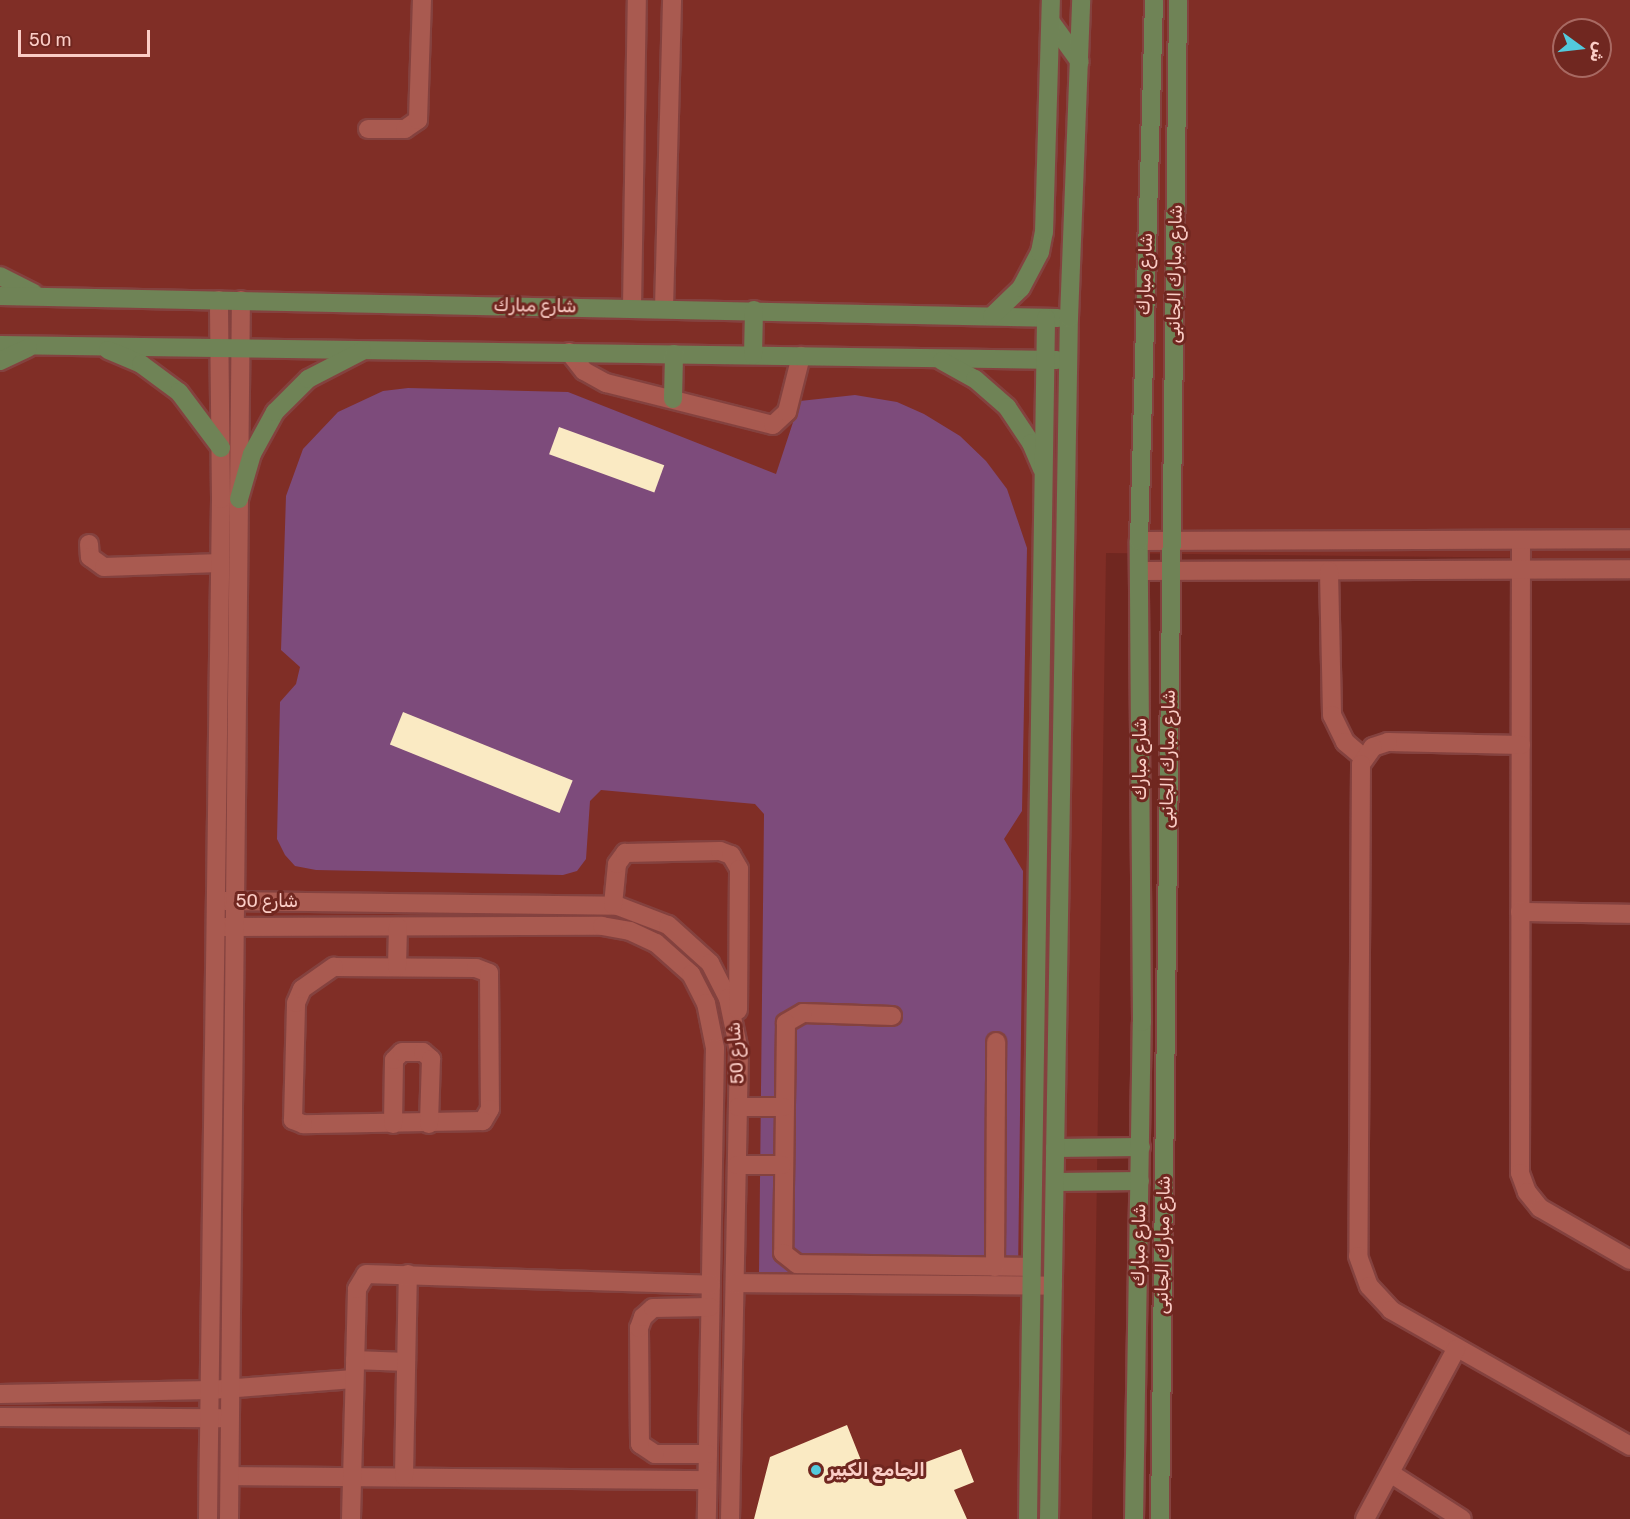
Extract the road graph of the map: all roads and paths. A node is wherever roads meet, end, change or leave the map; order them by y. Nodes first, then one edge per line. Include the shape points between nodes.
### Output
1 (422, 0) edge
2 (637, 0) edge
3 (672, 0) edge
4 (1051, 0) edge
5 (1081, 0) edge
6 (1154, 0) edge
7 (1178, 0) edge
8 (1051, 22) junction
9 (1080, 62) junction
10 (368, 129) dead end
11 (0, 276) edge
12 (0, 296) edge
13 (41, 296) junction
14 (219, 300) junction
15 (241, 300) junction
16 (632, 308) junction
17 (664, 308) junction
18 (754, 310) junction
19 (992, 316) junction
20 (1046, 318) junction
21 (1069, 318) junction
22 (0, 345) edge
23 (38, 345) junction
24 (98, 346) junction
25 (220, 346) junction
26 (240, 346) junction
27 (371, 348) junction
28 (569, 352) junction
29 (674, 354) junction
30 (753, 355) junction
31 (801, 356) junction
32 (937, 359) junction
33 (1046, 360) junction
34 (1069, 360) junction
35 (0, 361) edge
36 (673, 399) junction
37 (221, 448) junction
38 (1046, 483) junction
39 (230, 499) junction
40 (1630, 539) edge
41 (1172, 540) junction
42 (1521, 540) junction
43 (1139, 541) junction
44 (1326, 541) junction
45 (89, 544) dead end
46 (220, 563) junction
47 (1630, 569) edge
48 (1138, 571) junction
49 (1170, 571) junction
50 (1328, 571) junction
51 (1521, 572) junction
52 (1521, 745) junction
53 (1363, 757) junction
54 (1039, 834) junction
55 (1060, 834) junction
56 (214, 901) junction
57 (235, 901) junction
58 (562, 904) junction
59 (614, 906) junction
60 (1520, 912) junction
61 (1630, 914) edge
62 (561, 926) junction
63 (214, 927) junction
64 (235, 927) junction
65 (398, 927) junction
66 (397, 967) junction
67 (892, 1016) dead end
68 (737, 1033) junction
69 (996, 1042) dead end
70 (738, 1107) junction
71 (783, 1107) junction
72 (393, 1124) junction
73 (429, 1124) junction
74 (1141, 1147) junction
75 (1055, 1148) junction
76 (737, 1165) junction
77 (782, 1165) junction
78 (1140, 1181) junction
79 (1054, 1182) junction
80 (736, 1252) junction
81 (711, 1253) junction
82 (1630, 1260) edge
83 (995, 1267) junction
84 (1030, 1267) junction
85 (408, 1274) junction
86 (735, 1283) junction
87 (711, 1285) junction
88 (1030, 1286) junction
89 (1053, 1286) junction
90 (710, 1307) junction
91 (1456, 1349) junction
92 (355, 1360) junction
93 (406, 1362) junction
94 (354, 1379) junction
95 (231, 1388) junction
96 (211, 1390) junction
97 (0, 1394) edge
98 (0, 1417) edge
99 (210, 1418) junction
100 (230, 1418) junction
101 (1630, 1446) edge
102 (708, 1454) junction
103 (1135, 1455) junction
104 (1161, 1456) junction
105 (1390, 1473) junction
106 (352, 1475) junction
107 (230, 1476) junction
108 (404, 1476) junction
109 (708, 1480) junction
110 (208, 1519) edge
111 (229, 1519) edge
112 (351, 1519) edge
113 (707, 1519) edge
114 (730, 1519) edge
115 (1028, 1519) edge
116 (1049, 1519) edge
117 (1134, 1519) edge
118 (1160, 1519) edge
119 (1365, 1519) edge
120 (1462, 1519) edge

1 - 10 street via 418,120 405,129
2 - 16 street
3 - 17 street
4 - 8 main road
5 - 9 main road
6 - 43 main road, شارع مبارك
7 - 41 main road, شارع مبارك الجانبى
8 - 9 main road
8 - 19 main road via 1044,232 1040,252 1021,288
9 - 21 main road
11 - 13 main road
12 - 13 main road, شارع مبارك
13 - 14 main road, شارع مبارك
14 - 15 main road, شارع مبارك
14 - 25 street
15 - 16 main road, شارع مبارك
15 - 26 street
16 - 17 main road, شارع مبارك
17 - 18 main road, شارع مبارك
18 - 19 main road, شارع مبارك
18 - 30 main road
19 - 20 main road, شارع مبارك
20 - 21 main road, شارع مبارك
20 - 33 main road
21 - 34 main road
22 - 23 main road
23 - 24 main road
23 - 35 main road
24 - 25 main road
24 - 37 main road via 161,377 195,409
25 - 26 main road
25 - 37 street
26 - 27 main road
26 - 39 street
27 - 28 main road
27 - 39 main road via 328,366 290,394 262,432
28 - 29 main road
28 - 36 street via 594,378
29 - 30 main road
29 - 36 main road
30 - 31 main road
31 - 32 main road
31 - 36 street via 788,412 777,423
32 - 33 main road
32 - 38 main road via 975,379 1007,407 1031,442
33 - 34 main road
33 - 38 main road
34 - 55 main road
37 - 39 street
38 - 54 main road
39 - 46 street
39 - 57 street
40 - 42 street
41 - 43 street
41 - 44 street
41 - 49 main road, شارع مبارك الجانبى
42 - 44 street
42 - 51 street
43 - 48 main road, شارع مبارك
44 - 50 street
45 - 46 street via 90,557 104,567
46 - 56 street
47 - 51 street
48 - 49 street
48 - 74 main road, شارع مبارك
49 - 50 street
49 - 104 main road, شارع مبارك الجانبى
50 - 51 street
50 - 53 street via 1332,715 1346,742
51 - 52 street
52 - 53 street via 1388,742 1373,747
52 - 60 street
53 - 91 street via 1358,1256 1369,1286 1382,1303
54 - 55 main road
54 - 84 main road
55 - 75 main road
56 - 57 street, شارع 50
56 - 63 street
57 - 58 street, شارع 50
57 - 64 street
58 - 59 street, شارع 50
58 - 62 street
59 - 68 street, شارع 50 via 652,916 697,948 720,980
59 - 68 street via 617,864 625,853 720,851 735,858 739,869
60 - 61 street
60 - 82 street via 1523,1183 1540,1208
62 - 65 street, شارع 50
62 - 81 street, شارع 50 via 616,928 644,936 680,962 699,988 711,1018 715,1048
63 - 64 street, شارع 50
63 - 96 street
64 - 65 street, شارع 50
64 - 95 street
65 - 66 street
66 - 72 street via 334,967 302,988 295,1011 291,1116 303,1124
66 - 73 street via 484,969 492,979 487,1117 476,1124
67 - 71 street via 803,1013 790,1017 784,1029
68 - 70 street, شارع 50
69 - 83 street
70 - 71 street
70 - 76 street, شارع 50
71 - 77 street
72 - 73 street
72 - 73 street via 394,1060 402,1052 423,1052 431,1059
74 - 75 main road
74 - 78 main road, شارع مبارك
75 - 79 main road
76 - 77 street
76 - 80 street, شارع 50
77 - 83 street via 782,1246 790,1262
78 - 79 main road
78 - 103 main road, شارع مبارك
79 - 89 main road
80 - 81 street
80 - 86 street, شارع 50
81 - 87 street, شارع 50
83 - 84 street
84 - 88 main road
85 - 87 street
85 - 92 street via 372,1272 361,1278 357,1289
85 - 93 street
86 - 88 street
86 - 114 street, شارع 50
87 - 90 street, شارع 50
88 - 89 street
88 - 115 main road
89 - 116 main road
90 - 102 street, شارع 50
90 - 102 street via 660,1306 648,1312 639,1328 640,1444 655,1454
91 - 101 street
91 - 105 street
92 - 93 street
92 - 94 street
93 - 108 street
94 - 95 street
94 - 106 street
95 - 96 street
95 - 100 street
96 - 97 street
96 - 99 street
98 - 99 street
99 - 100 street
99 - 110 street
100 - 107 street
102 - 109 street, شارع 50
103 - 104 main road
103 - 117 main road, شارع مبارك
104 - 118 main road, شارع مبارك الجانبى
105 - 119 street
105 - 120 street
106 - 107 street
106 - 108 street
106 - 112 street
107 - 111 street
108 - 109 street
109 - 113 street, شارع 50

